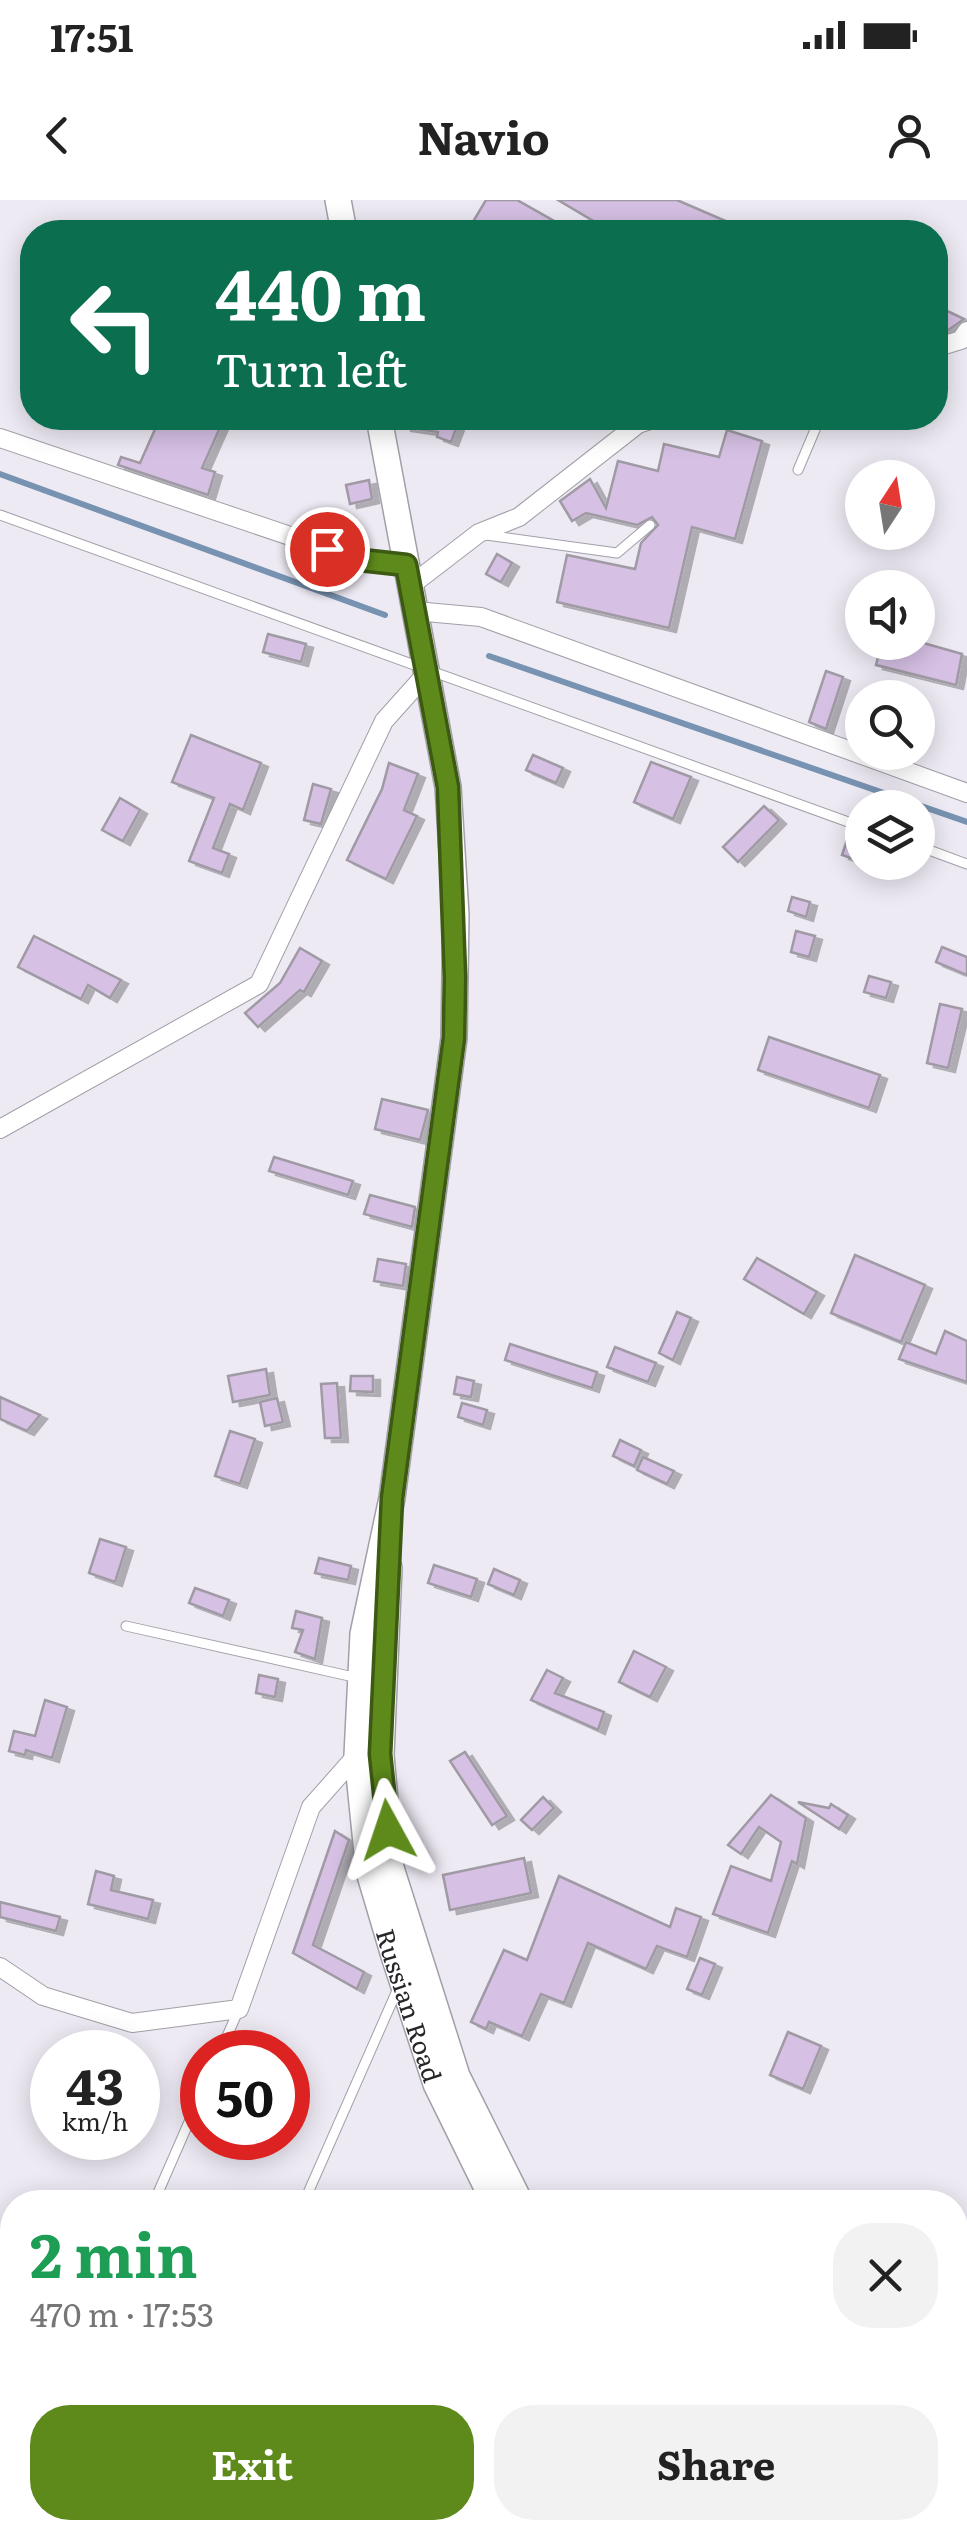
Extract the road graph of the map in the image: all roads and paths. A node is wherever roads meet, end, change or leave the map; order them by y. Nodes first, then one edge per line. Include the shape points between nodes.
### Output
1 (967, 330) edge
2 (948, 344) edge
3 (381, 430) edge
4 (630, 430) edge
5 (815, 430) edge
6 (0, 438) edge
7 (798, 470) dead end
8 (0, 516) edge
9 (650, 525) dead end
10 (478, 534) junction
11 (411, 588) junction
12 (427, 673) junction
13 (967, 793) edge
14 (845, 821) edge
15 (935, 852) edge
16 (967, 864) edge
17 (0, 1129) edge
18 (392, 1498) junction
19 (126, 1626) dead end
20 (361, 1679) junction
21 (358, 1755) junction
22 (0, 1967) edge
23 (402, 1979) junction
24 (239, 2009) junction
25 (230, 2030) edge
26 (180, 2142) edge
27 (159, 2190) edge
28 (309, 2190) edge
29 (488, 2190) edge
30 (514, 2190) edge

1 - 2 street
3 - 11 main road, Russian Road
4 - 10 street via 519,517
5 - 7 lane
6 - 11 street via 361,560
8 - 12 lane
9 - 10 lane via 617,554
10 - 11 street
11 - 12 main road, Russian Road
11 - 13 street
12 - 14 lane
12 - 17 street via 384,721 259,984
12 - 18 main road, Russian Road via 448,787 454,1038
15 - 16 lane
18 - 20 main road, Russian Road via 363,1634
18 - 30 main road, Russian Road via 380,1754 392,1868 458,2076
19 - 20 lane
20 - 21 main road, Russian Road
21 - 23 main road, Russian Road via 369,1872
21 - 24 street via 310,1807
22 - 24 street via 43,1996 132,2023
23 - 28 lane
23 - 29 main road, Russian Road via 436,2084
24 - 25 lane
26 - 27 lane

